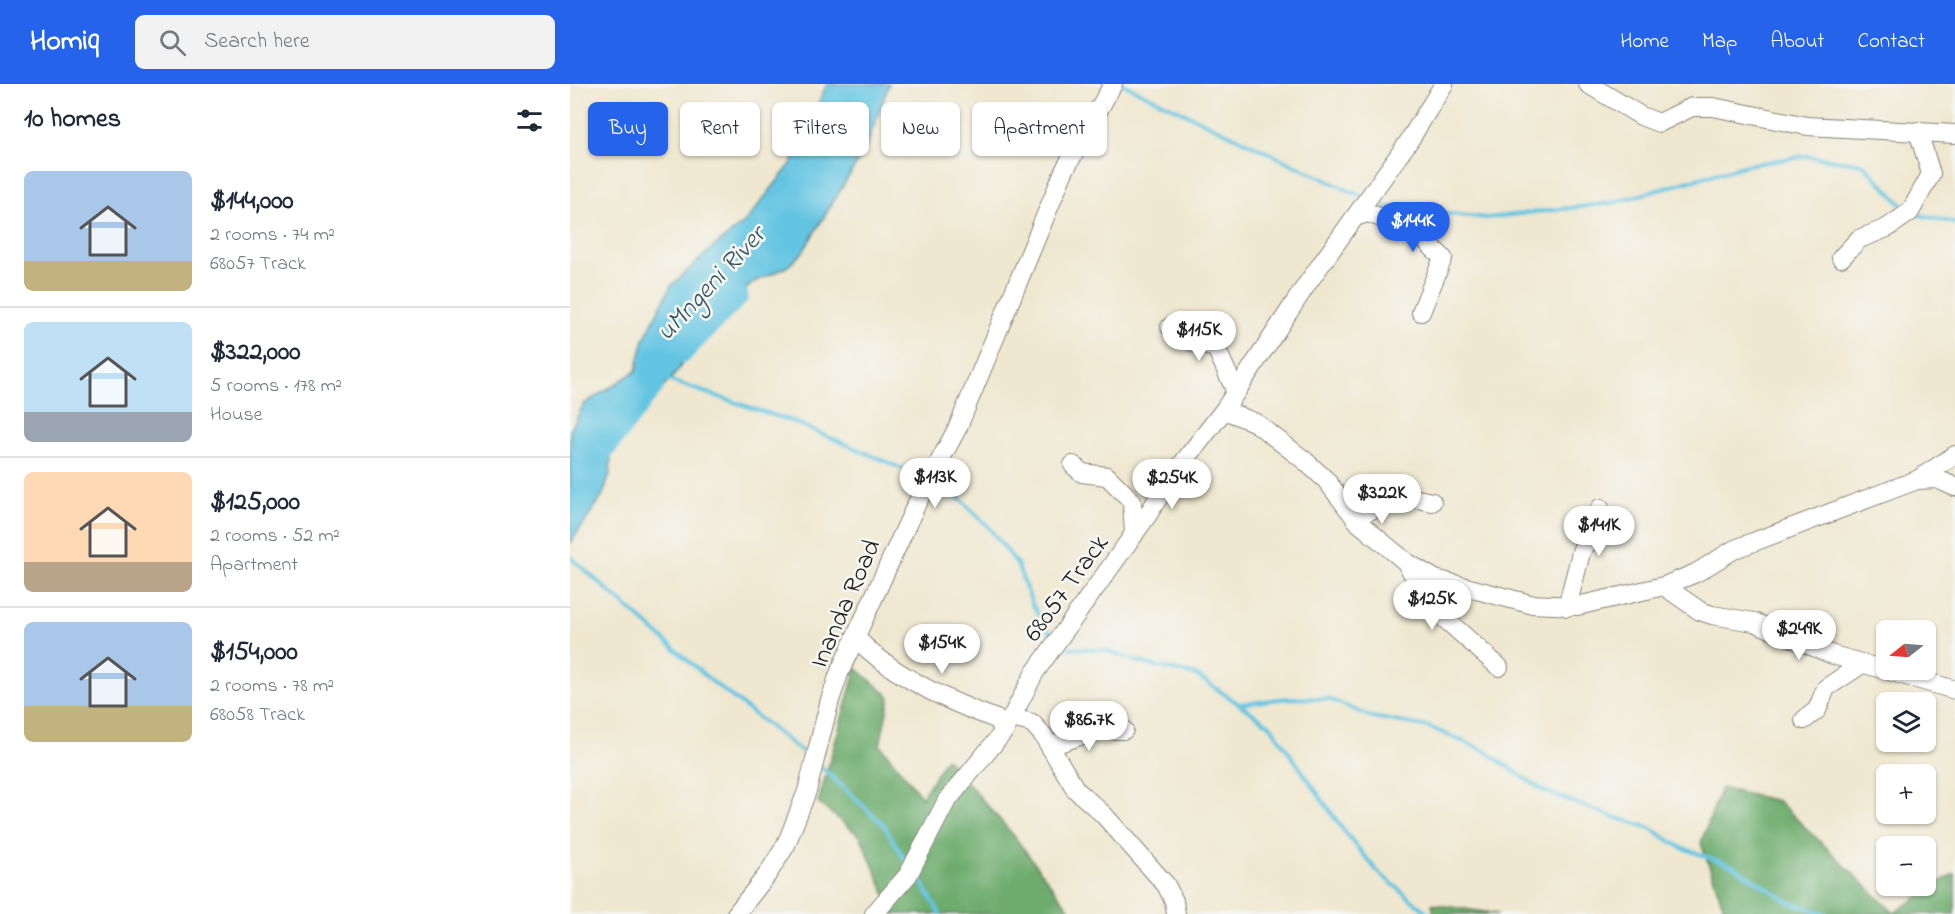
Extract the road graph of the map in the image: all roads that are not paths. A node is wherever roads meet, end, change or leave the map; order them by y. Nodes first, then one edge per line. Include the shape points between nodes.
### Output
1 (1113, 84) edge
2 (1588, 84) edge
3 (1435, 87) edge
4 (1918, 131) junction
5 (1955, 134) edge
6 (1355, 217) junction
7 (1840, 258) dead end
8 (1421, 312) dead end
9 (1170, 327) dead end
10 (1236, 392) junction
11 (1224, 410) junction
12 (1955, 455) edge
13 (1073, 465) dead end
14 (1917, 480) junction
15 (1955, 487) edge
16 (1342, 500) junction
17 (1432, 502) dead end
18 (1600, 508) dead end
19 (1134, 535) junction
20 (1406, 562) junction
21 (1664, 586) junction
22 (1567, 607) junction
23 (855, 637) junction
24 (1862, 664) junction
25 (1499, 667) dead end
26 (1955, 690) edge
27 (1804, 720) dead end
28 (1009, 724) junction
29 (1124, 730) dead end
30 (1050, 746) junction
31 (736, 914) edge
32 (874, 914) edge
33 (1176, 914) edge

1 - 23 street, Inanda Road via 1065,171 958,427 916,505
2 - 4 street via 1659,123 1692,107 1713,107 1807,126
3 - 6 street, 68057 Track via 1408,141
4 - 5 street
4 - 7 street via 1931,174 1910,212 1887,228 1859,239
6 - 8 street via 1368,213 1415,230 1443,258
6 - 10 street, 68057 Track
9 - 10 street via 1194,343 1216,348
10 - 11 street, 68057 Track
11 - 16 street via 1270,433 1326,480
11 - 19 street, 68057 Track via 1168,482
12 - 14 street
13 - 19 street via 1082,473 1107,476 1132,501
14 - 15 street via 1937,479
14 - 21 street via 1734,549 1696,573
16 - 17 street via 1369,510 1403,496
16 - 20 street via 1359,523
18 - 22 street via 1600,531 1582,549
19 - 28 street, 68057 Track via 1035,672
20 - 22 street via 1435,579 1530,604
20 - 25 street via 1435,610
21 - 22 street via 1596,604
21 - 24 street via 1700,611 1754,622
23 - 28 street via 910,679
23 - 31 street, Inanda Road via 830,700 807,791 793,828 778,859
24 - 26 street
24 - 27 street via 1826,688 1817,710
28 - 30 street via 1032,723
28 - 32 street, 68057 Track via 946,802 908,875
29 - 30 street via 1098,730
30 - 33 street via 1076,790 1103,814 1166,885

